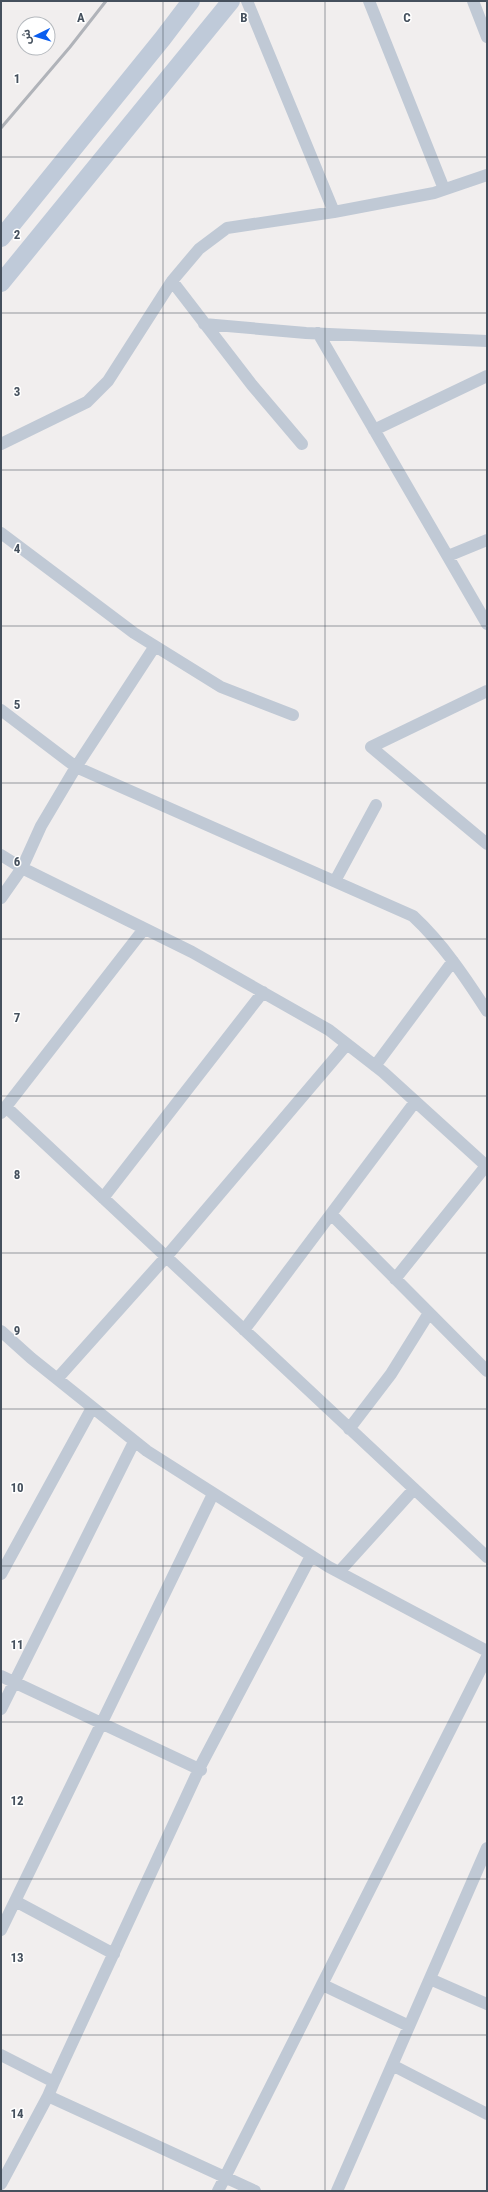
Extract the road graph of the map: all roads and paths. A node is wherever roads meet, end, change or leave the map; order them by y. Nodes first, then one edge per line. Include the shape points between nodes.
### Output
1 (191, 1) edge
2 (231, 1) edge
3 (247, 1) edge
4 (369, 1) edge
5 (473, 1) edge
6 (487, 37) edge
7 (163, 38) junction
8 (185, 57) junction
9 (487, 175) edge
10 (444, 189) junction
11 (334, 212) junction
12 (1, 238) edge
13 (172, 281) junction
14 (1, 283) edge
15 (204, 324) junction
16 (318, 333) junction
17 (487, 341) edge
18 (487, 376) edge
19 (374, 430) junction
20 (1, 444) edge
21 (302, 444) dead end
22 (1, 533) edge
23 (487, 540) edge
24 (448, 556) junction
25 (487, 624) edge
26 (155, 646) junction
27 (487, 691) edge
28 (1, 710) edge
29 (293, 715) dead end
30 (76, 768) junction
31 (376, 805) dead end
32 (487, 844) edge
33 (1, 855) edge
34 (22, 868) junction
35 (335, 881) junction
36 (1, 898) edge
37 (144, 929) junction
38 (453, 961) junction
39 (263, 992) junction
40 (487, 1011) edge
41 (346, 1044) junction
42 (375, 1066) junction
43 (415, 1102) junction
44 (4, 1110) edge
45 (486, 1167) edge
46 (103, 1198) junction
47 (331, 1214) junction
48 (166, 1257) junction
49 (395, 1279) junction
50 (428, 1313) junction
51 (1, 1330) edge
52 (244, 1330) junction
53 (487, 1371) edge
54 (57, 1379) junction
55 (92, 1408) junction
56 (349, 1429) junction
57 (134, 1442) junction
58 (414, 1489) junction
59 (213, 1494) junction
60 (311, 1556) junction
61 (487, 1557) edge
62 (339, 1572) junction
63 (1, 1574) edge
64 (487, 1651) edge
65 (487, 1657) edge
66 (1, 1676) edge
67 (14, 1682) junction
68 (1, 1709) edge
69 (102, 1724) junction
70 (200, 1770) junction
71 (487, 1848) edge
72 (484, 1866) edge
73 (15, 1901) junction
74 (1, 1930) edge
75 (114, 1954) junction
76 (430, 1979) junction
77 (323, 1985) junction
78 (487, 2004) edge
79 (410, 2026) junction
80 (1, 2055) edge
81 (392, 2065) junction
82 (54, 2082) junction
83 (48, 2096) junction
84 (487, 2114) edge
85 (224, 2177) junction
86 (1, 2184) edge
87 (218, 2191) edge
88 (254, 2191) edge
89 (337, 2191) edge

1 - 7 main road
2 - 8 main road
3 - 11 street
4 - 10 street
5 - 6 street
7 - 8 main road
7 - 12 main road
8 - 14 main road
9 - 10 street
10 - 11 street
11 - 13 street via 227,228 199,249
13 - 15 street
13 - 20 street via 108,381 87,402
15 - 16 street
15 - 21 street
16 - 17 street
16 - 19 street
18 - 19 street
19 - 24 street
22 - 26 street
23 - 24 street
24 - 25 street
26 - 29 street via 221,687
26 - 30 street
27 - 32 street via 371,747
28 - 30 street
30 - 34 street via 41,826
30 - 35 street
31 - 35 street
33 - 34 street
34 - 36 street
34 - 37 street
35 - 38 street via 413,916 430,932
37 - 39 street via 192,952
37 - 44 street
38 - 40 street
38 - 42 street
39 - 41 street via 330,1030
39 - 46 street
41 - 42 street
41 - 48 street
42 - 43 street
43 - 45 street
43 - 47 street
44 - 46 street
45 - 49 street
46 - 48 street
47 - 49 street
47 - 52 street
48 - 52 street
48 - 54 street
49 - 50 street
50 - 53 street
50 - 56 street via 391,1374
51 - 54 street
52 - 56 street
54 - 55 street
55 - 57 street
55 - 63 street
56 - 58 street
57 - 59 street
57 - 67 street
58 - 61 street
58 - 62 street
59 - 60 street
59 - 69 street
60 - 62 street
60 - 70 street
62 - 64 street
65 - 77 street
66 - 67 street
67 - 68 street
67 - 69 street
69 - 70 street
69 - 73 street
70 - 75 street
71 - 72 street
72 - 76 street
73 - 74 street
73 - 75 street
75 - 82 street
76 - 78 street
76 - 79 street
77 - 79 street
77 - 85 street
79 - 81 street
80 - 82 street
81 - 84 street
81 - 89 street
82 - 83 street
83 - 85 street
83 - 86 street
85 - 87 street
85 - 88 street

